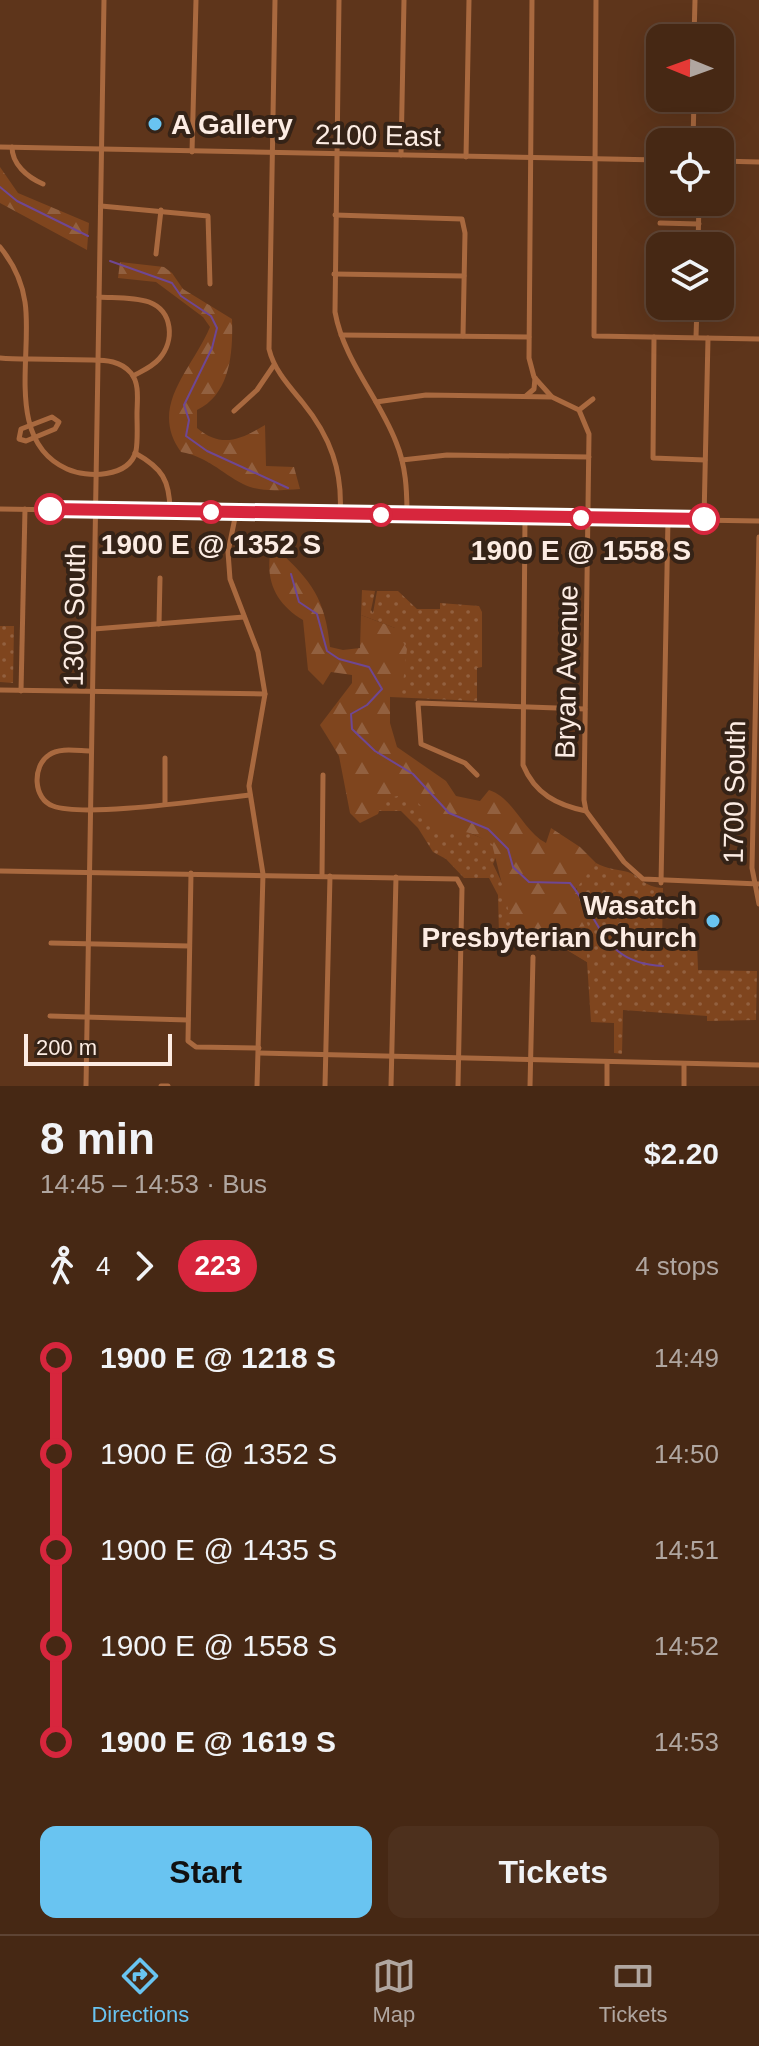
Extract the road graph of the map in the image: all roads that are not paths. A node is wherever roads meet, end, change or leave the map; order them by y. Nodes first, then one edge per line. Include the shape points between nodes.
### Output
1 (104, 0) edge
2 (196, 0) edge
3 (275, 0) edge
4 (339, 0) edge
5 (404, 0) edge
6 (469, 0) edge
7 (532, 0) edge
8 (596, 0) edge
9 (695, 0) edge
10 (694, 24) edge
11 (0, 147) edge
12 (12, 147) junction
13 (21, 147) junction
14 (102, 150) junction
15 (192, 152) junction
16 (271, 153) junction
17 (336, 154) junction
18 (401, 155) junction
19 (466, 157) junction
20 (531, 158) junction
21 (593, 159) junction
22 (646, 160) edge
23 (734, 161) edge
24 (759, 162) edge
25 (20, 164) junction
26 (43, 184) dead end
27 (101, 206) junction
28 (161, 210) junction
29 (335, 215) junction
30 (699, 216) edge
31 (660, 223) dead end
32 (699, 224) junction
33 (699, 232) edge
34 (0, 247) edge
35 (156, 254) dead end
36 (334, 274) junction
37 (464, 276) junction
38 (210, 284) dead end
39 (99, 297) junction
40 (697, 320) edge
41 (341, 335) junction
42 (463, 336) junction
43 (529, 337) junction
44 (654, 337) junction
45 (696, 337) junction
46 (708, 338) junction
47 (759, 339) edge
48 (0, 358) edge
49 (26, 359) junction
50 (98, 360) junction
51 (274, 365) junction
52 (133, 376) junction
53 (534, 377) junction
54 (525, 397) junction
55 (552, 397) junction
56 (593, 399) dead end
57 (376, 402) junction
58 (579, 410) junction
59 (234, 411) dead end
60 (31, 425) junction
61 (36, 437) junction
62 (135, 453) junction
63 (589, 457) junction
64 (402, 460) junction
65 (705, 460) junction
66 (96, 474) junction
67 (0, 509) edge
68 (25, 509) junction
69 (96, 510) junction
70 (170, 512) junction
71 (236, 513) junction
72 (340, 514) junction
73 (407, 516) junction
74 (525, 517) junction
75 (588, 518) junction
76 (668, 519) junction
77 (704, 519) junction
78 (759, 521) edge
79 (759, 537) edge
80 (160, 578) dead end
81 (758, 592) edge
82 (245, 617) junction
83 (159, 624) junction
84 (94, 629) junction
85 (0, 690) edge
86 (21, 691) junction
87 (92, 691) junction
88 (265, 694) junction
89 (757, 699) edge
90 (522, 708) junction
91 (585, 709) junction
92 (91, 751) junction
93 (165, 758) dead end
94 (323, 775) dead end
95 (477, 775) dead end
96 (250, 795) junction
97 (165, 803) junction
98 (90, 809) junction
99 (586, 811) junction
100 (0, 871) edge
101 (89, 872) junction
102 (191, 873) junction
103 (263, 874) junction
104 (322, 876) junction
105 (330, 876) junction
106 (396, 877) junction
107 (661, 883) junction
108 (757, 884) edge
109 (759, 904) edge
110 (51, 943) dead end
111 (88, 944) junction
112 (189, 946) junction
113 (533, 957) dead end
114 (50, 1016) dead end
115 (87, 1017) junction
116 (188, 1020) junction
117 (259, 1050) junction
118 (326, 1055) junction
119 (392, 1056) junction
120 (458, 1058) junction
121 (531, 1059) junction
122 (607, 1062) junction
123 (684, 1064) junction
124 (759, 1065) edge
125 (86, 1086) edge
126 (161, 1086) edge
127 (168, 1086) edge
128 (257, 1086) edge
129 (325, 1086) edge
130 (391, 1086) edge
131 (458, 1086) edge
132 (530, 1086) edge
133 (607, 1086) edge
134 (684, 1086) edge

1 - 14 street, 1300 South
2 - 15 street
3 - 16 street
4 - 17 street
5 - 18 street
6 - 19 street
7 - 20 street
8 - 21 street
9 - 10 street
11 - 12 street, 2100 East
12 - 13 street, 2100 East
12 - 25 street via 12,158
13 - 14 street, 2100 East
13 - 25 street
14 - 15 street, 2100 East
14 - 27 street, 1300 South
15 - 16 street, 2100 East
16 - 17 street, 2100 East
16 - 51 street via 268,340
17 - 18 street, 2100 East
17 - 29 street
18 - 19 street, 2100 East
19 - 20 street, 2100 East
20 - 21 street, 2100 East
20 - 43 street
21 - 22 street, 2100 East
21 - 44 street via 594,336
23 - 24 street
25 - 26 street via 28,177
27 - 28 street
27 - 39 street, 1300 South
28 - 35 street
28 - 38 street via 209,218
29 - 36 street
29 - 37 street via 462,219
30 - 32 street
31 - 32 street
32 - 33 street
34 - 49 street via 24,298
36 - 37 street
36 - 41 street
37 - 42 street
39 - 50 street, 1300 South
39 - 52 street via 147,302 168,320 169,342 162,356
40 - 45 street
41 - 42 street
41 - 57 street
42 - 43 street
43 - 53 street
44 - 45 street
44 - 65 street via 653,458
45 - 46 street
46 - 47 street
46 - 65 street
48 - 49 street
49 - 50 street
49 - 60 street
50 - 52 street via 119,364
50 - 66 street, 1300 South
51 - 59 street
51 - 72 street via 329,443
52 - 62 street
53 - 54 street via 534,389
53 - 55 street
54 - 55 street
54 - 57 street via 426,395
55 - 58 street
56 - 58 street
57 - 64 street
58 - 63 street, Bryan Avenue via 587,425
60 - 61 street
60 - 61 street via 18,437
60 - 61 street via 52,417 58,420 55,429
61 - 66 street via 57,464
62 - 66 street via 119,470
62 - 70 street via 164,474
63 - 64 street via 447,455
63 - 75 street, Bryan Avenue
64 - 73 street
65 - 77 street
66 - 69 street, 1300 South
67 - 68 street
68 - 69 street
68 - 86 street
69 - 70 street
69 - 84 street, 1300 South
70 - 71 street
71 - 72 street
71 - 82 street via 228,567
72 - 73 street
73 - 74 street
74 - 75 street
74 - 90 street
75 - 76 street
75 - 91 street, Bryan Avenue
76 - 77 street
76 - 107 street
77 - 78 street
79 - 81 street, 1700 South
80 - 83 street
81 - 89 street, 1700 South
82 - 83 street
82 - 88 street
83 - 84 street
84 - 87 street, 1300 South
85 - 86 street
86 - 87 street
87 - 88 street
87 - 92 street, 1300 South
88 - 96 street
89 - 108 street, 1700 South
90 - 91 street
90 - 95 street via 418,703 421,744 465,763
90 - 99 street via 521,750 527,776 546,797
91 - 99 street, Bryan Avenue
92 - 98 street, 1300 South
92 - 98 street via 52,753 41,763 38,776 39,792 49,804
93 - 97 street
94 - 104 street
96 - 97 street
96 - 103 street
97 - 98 street
98 - 101 street, 1300 South
99 - 107 street via 631,870
100 - 101 street
101 - 102 street
101 - 111 street, 1300 South
102 - 103 street
102 - 112 street
103 - 104 street
103 - 117 street
104 - 105 street
105 - 106 street
105 - 118 street
106 - 119 street
106 - 120 street via 460,881
107 - 108 street
108 - 109 street, 1700 South
110 - 111 street
111 - 112 street
111 - 115 street, 1300 South
112 - 116 street
113 - 121 street
114 - 115 street
115 - 116 street
115 - 125 street, 1300 South
116 - 117 street via 188,1041 196,1047
117 - 118 street
117 - 128 street
118 - 119 street
118 - 129 street
119 - 120 street
119 - 130 street
120 - 121 street
120 - 131 street
121 - 122 street
121 - 132 street
122 - 123 street
122 - 133 street
123 - 124 street
123 - 134 street
126 - 127 street

